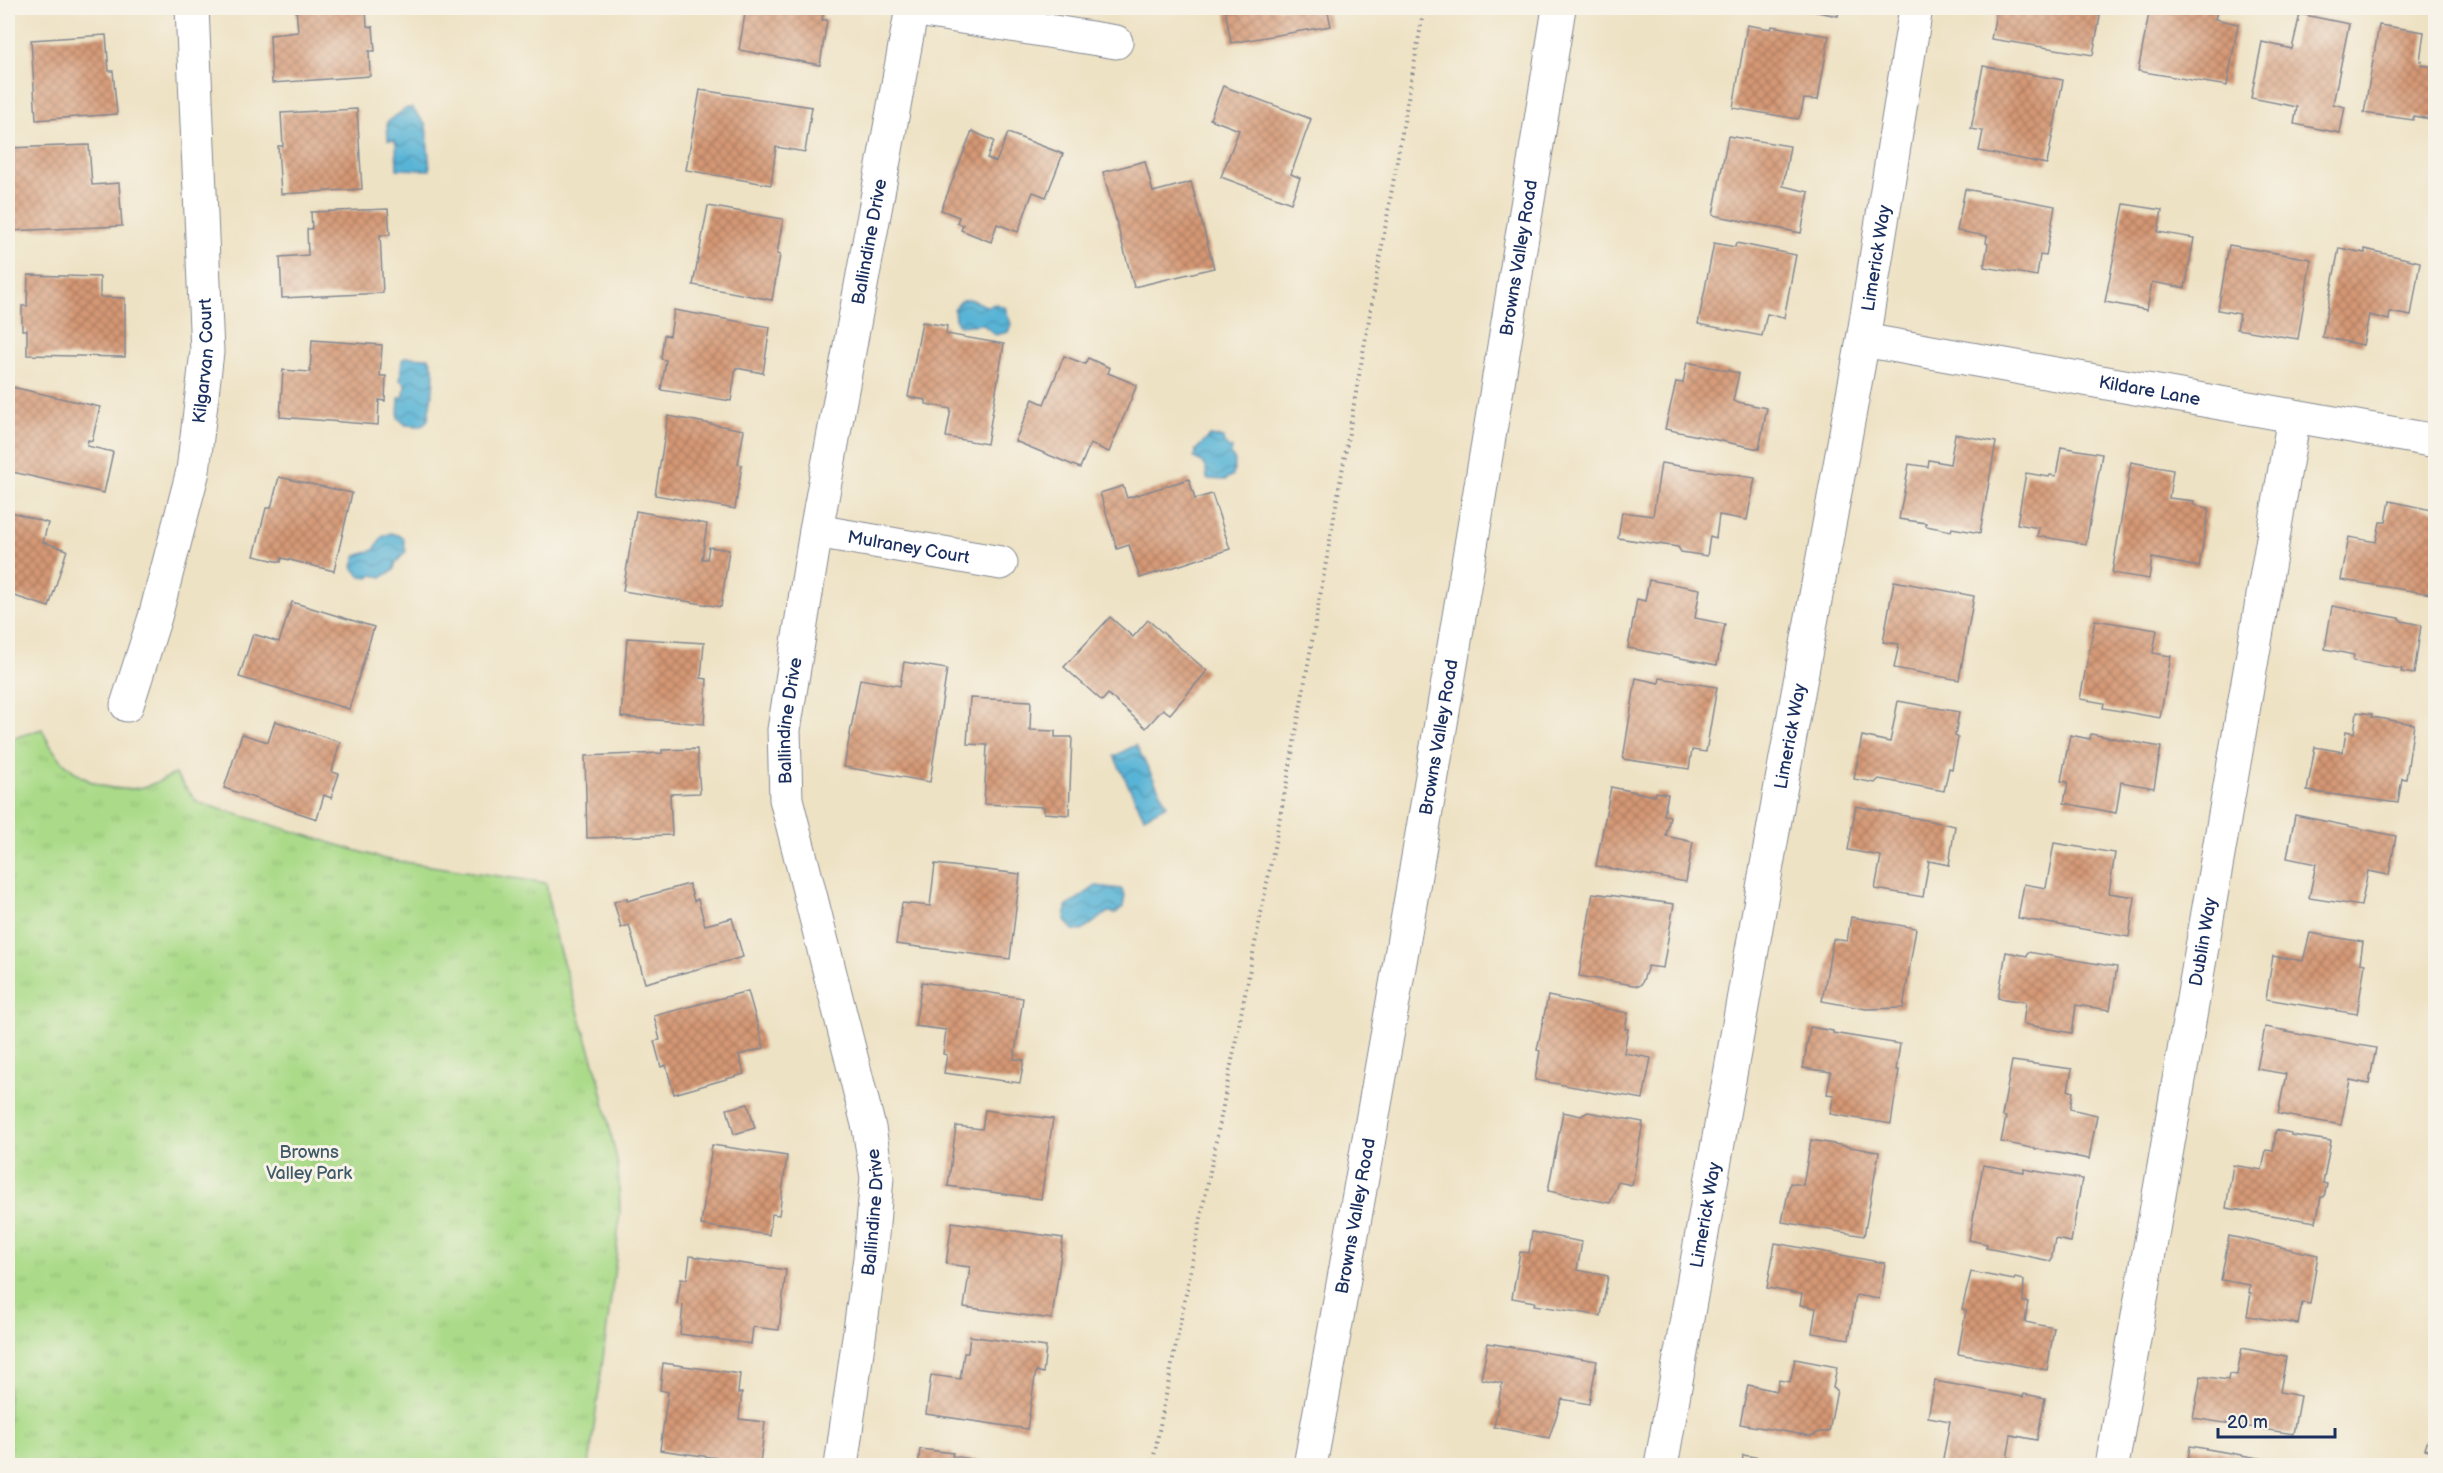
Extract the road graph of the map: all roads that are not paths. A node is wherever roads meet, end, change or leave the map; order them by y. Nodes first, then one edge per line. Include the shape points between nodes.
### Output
1 (192, 8) edge
2 (912, 8) edge
3 (1559, 8) edge
4 (1916, 8) edge
5 (1116, 42) dead end
6 (1863, 340) junction
7 (2294, 417) junction
8 (2436, 441) edge
9 (816, 531) junction
10 (1001, 563) dead end
11 (127, 705) dead end
12 (841, 1466) edge
13 (1310, 1466) edge
14 (1661, 1466) edge
15 (2112, 1466) edge

1 - 11 street, Kilgarvan Court via 207,352 193,471 155,617
2 - 5 street
2 - 9 street, Ballindine Drive
3 - 13 street, Browns Valley Road via 1496,405
4 - 6 street, Limerick Way
6 - 7 street, Kildare Lane
6 - 14 street, Limerick Way
7 - 8 street, Kildare Lane
7 - 15 street, Dublin Way
9 - 10 street, Mulraney Court
9 - 12 street, Ballindine Drive via 784,730 786,799 878,1177

